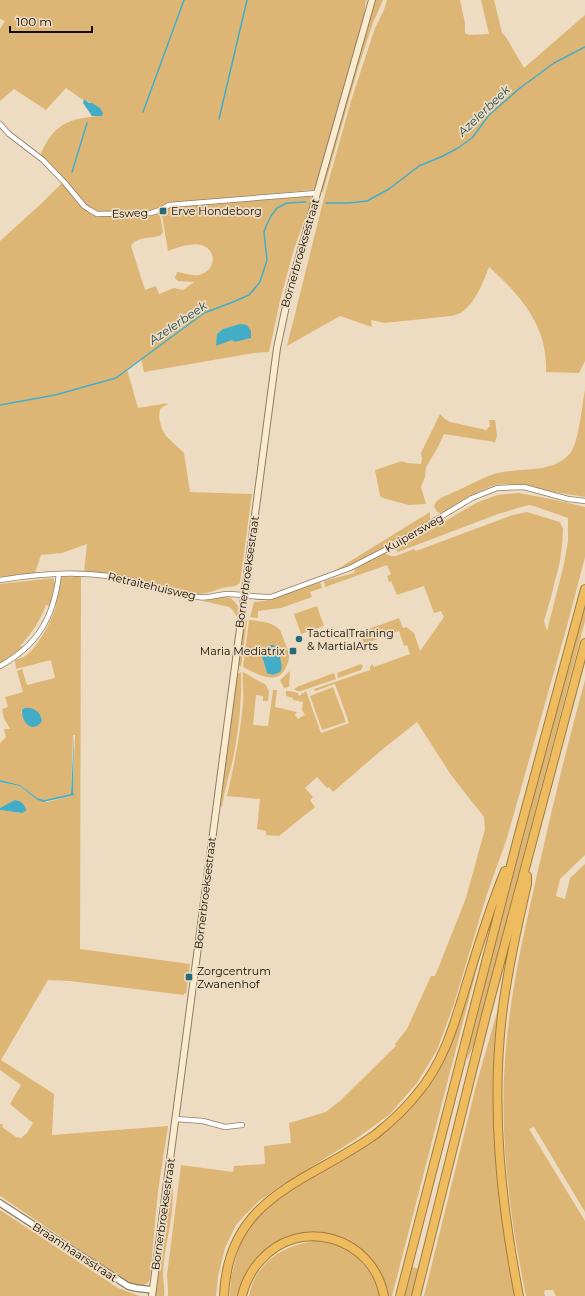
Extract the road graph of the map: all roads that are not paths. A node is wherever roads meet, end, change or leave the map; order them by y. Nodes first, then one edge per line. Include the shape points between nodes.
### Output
1 (372, 0) edge
2 (0, 124) edge
3 (317, 193) junction
4 (585, 502) edge
5 (59, 574) junction
6 (0, 580) edge
7 (585, 589) edge
8 (244, 596) junction
9 (585, 643) edge
10 (0, 666) edge
11 (518, 838) junction
12 (527, 863) junction
13 (176, 1120) junction
14 (242, 1125) dead end
15 (0, 1203) edge
16 (153, 1293) edge
17 (224, 1296) edge
18 (242, 1296) edge
19 (384, 1296) edge
20 (400, 1296) edge
21 (416, 1296) edge
22 (519, 1296) edge

1 - 3 main road, Bornerbroeksestraat
2 - 3 street, Esweg via 43,160 84,206 97,214 151,213 169,205
3 - 8 main road, Bornerbroeksestraat via 282,322
4 - 8 street, Kuipersweg via 524,487 497,488 472,498 350,568 271,597
5 - 6 street, Retraitehuisweg
5 - 8 street, Retraitehuisweg via 110,576 197,597 228,594
5 - 10 street via 52,604 40,632 22,652
7 - 11 highway
8 - 13 main road, Bornerbroeksestraat
9 - 12 highway
11 - 17 highway via 490,908 452,1031 428,1081 396,1116 375,1134 276,1195 256,1212 241,1232 228,1260
11 - 20 highway
12 - 21 highway
12 - 22 highway via 527,884 511,957 502,1016 498,1094 502,1192
13 - 14 street via 203,1121 225,1127
13 - 16 main road, Bornerbroeksestraat
15 - 16 street, Braamhaarsstraat via 128,1286
18 - 19 highway via 254,1267 266,1253 293,1239 307,1236 333,1239 358,1252 375,1270

